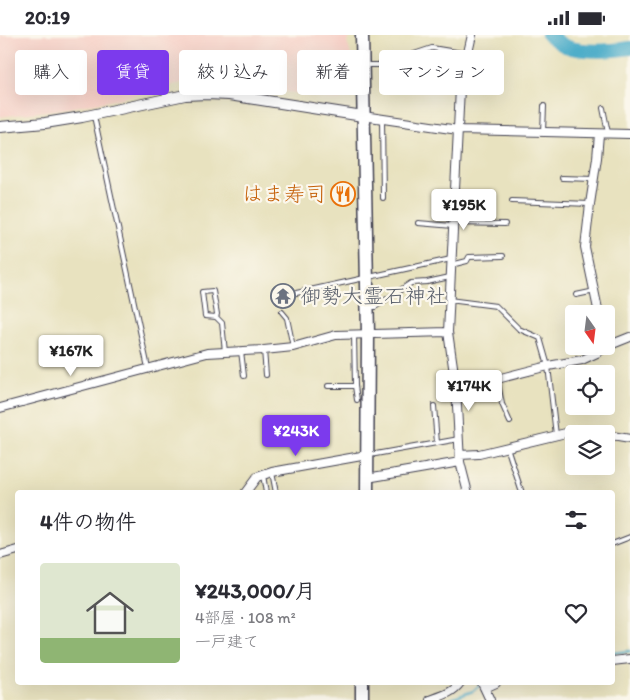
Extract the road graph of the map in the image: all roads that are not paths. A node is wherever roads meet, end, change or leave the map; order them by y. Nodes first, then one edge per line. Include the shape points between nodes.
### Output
1 (362, 35) edge
2 (472, 35) edge
3 (362, 50) edge
4 (426, 50) edge
5 (444, 50) edge
6 (469, 50) edge
7 (363, 95) edge
8 (460, 95) edge
9 (544, 106) dead end
10 (603, 109) dead end
11 (94, 115) junction
12 (363, 116) junction
13 (382, 119) junction
14 (0, 127) edge
15 (458, 130) junction
16 (543, 132) junction
17 (604, 133) junction
18 (630, 134) edge
19 (562, 178) dead end
20 (594, 179) junction
21 (440, 197) dead end
22 (383, 198) dead end
23 (454, 198) junction
24 (512, 201) dead end
25 (590, 204) junction
26 (418, 223) dead end
27 (506, 224) dead end
28 (453, 225) junction
29 (503, 256) dead end
30 (451, 262) junction
31 (450, 277) junction
32 (366, 278) junction
33 (595, 291) junction
34 (576, 295) dead end
35 (278, 297) dead end
36 (449, 300) junction
37 (597, 305) edge
38 (367, 308) junction
39 (282, 312) dead end
40 (216, 317) junction
41 (448, 332) junction
42 (368, 334) junction
43 (354, 335) junction
44 (630, 337) edge
45 (615, 343) edge
46 (293, 347) junction
47 (264, 350) junction
48 (241, 351) junction
49 (225, 352) junction
50 (592, 355) edge
51 (548, 366) junction
52 (148, 368) junction
53 (266, 375) dead end
54 (244, 376) dead end
55 (497, 379) junction
56 (328, 385) dead end
57 (355, 386) junction
58 (456, 387) junction
59 (356, 400) dead end
60 (434, 406) dead end
61 (0, 408) edge
62 (510, 422) dead end
63 (565, 433) edge
64 (556, 435) junction
65 (615, 436) edge
66 (459, 439) junction
67 (630, 439) edge
68 (437, 443) junction
69 (506, 446) junction
70 (367, 455) junction
71 (460, 459) junction
72 (272, 472) junction
73 (263, 475) junction
74 (367, 478) junction
75 (247, 490) edge
76 (266, 490) edge
77 (275, 490) edge
78 (367, 490) edge
79 (467, 490) edge
80 (521, 490) edge
81 (630, 537) edge
82 (615, 543) edge
83 (15, 551) edge
84 (0, 555) edge
85 (630, 659) edge
86 (615, 661) edge
87 (362, 685) edge
88 (458, 685) edge
89 (484, 685) edge
90 (362, 700) edge
91 (430, 700) edge
92 (490, 700) edge

1 - 3 main road
2 - 6 street
4 - 5 lane
7 - 12 main road
8 - 15 street
9 - 16 lane
10 - 17 lane
11 - 12 street via 185,95 207,94
11 - 14 street
11 - 52 lane
12 - 13 street
12 - 32 main road
13 - 15 street
13 - 22 lane
15 - 16 street
15 - 23 street
16 - 17 street
17 - 18 street
17 - 20 street
19 - 20 lane
20 - 25 street
21 - 23 lane
23 - 28 street
24 - 25 lane
25 - 33 street via 585,247
26 - 28 lane
27 - 28 lane
28 - 30 street
29 - 30 lane via 469,257 467,261
30 - 31 street
30 - 32 lane
31 - 36 street
31 - 38 lane via 411,283 375,307
32 - 35 lane
32 - 38 main road
33 - 34 lane
33 - 37 street
36 - 41 street
36 - 51 lane via 496,306 519,329 540,338
38 - 42 main road
39 - 46 lane via 287,318
40 - 40 lane via 205,316 202,292 213,291
40 - 49 lane via 222,323
41 - 42 street
41 - 58 street
42 - 43 street
42 - 70 main road
43 - 46 street via 336,335
43 - 57 lane
44 - 45 street
46 - 47 street
47 - 48 street
47 - 53 lane
48 - 49 street
48 - 54 lane
49 - 52 street via 207,353
50 - 51 street
51 - 55 street
51 - 64 lane
52 - 61 street
55 - 58 street
55 - 62 lane
56 - 57 lane
57 - 59 lane
58 - 66 street
60 - 68 lane
63 - 64 street
64 - 69 street
65 - 67 street
66 - 68 lane
66 - 71 street
68 - 70 lane
69 - 71 street
69 - 80 lane
70 - 72 street
70 - 74 main road
71 - 74 street
71 - 79 street
72 - 73 street
72 - 77 lane
73 - 75 street via 257,477
73 - 76 lane
74 - 78 main road
81 - 82 lane
83 - 84 street
85 - 86 street
87 - 90 main road
88 - 91 street
89 - 92 street

